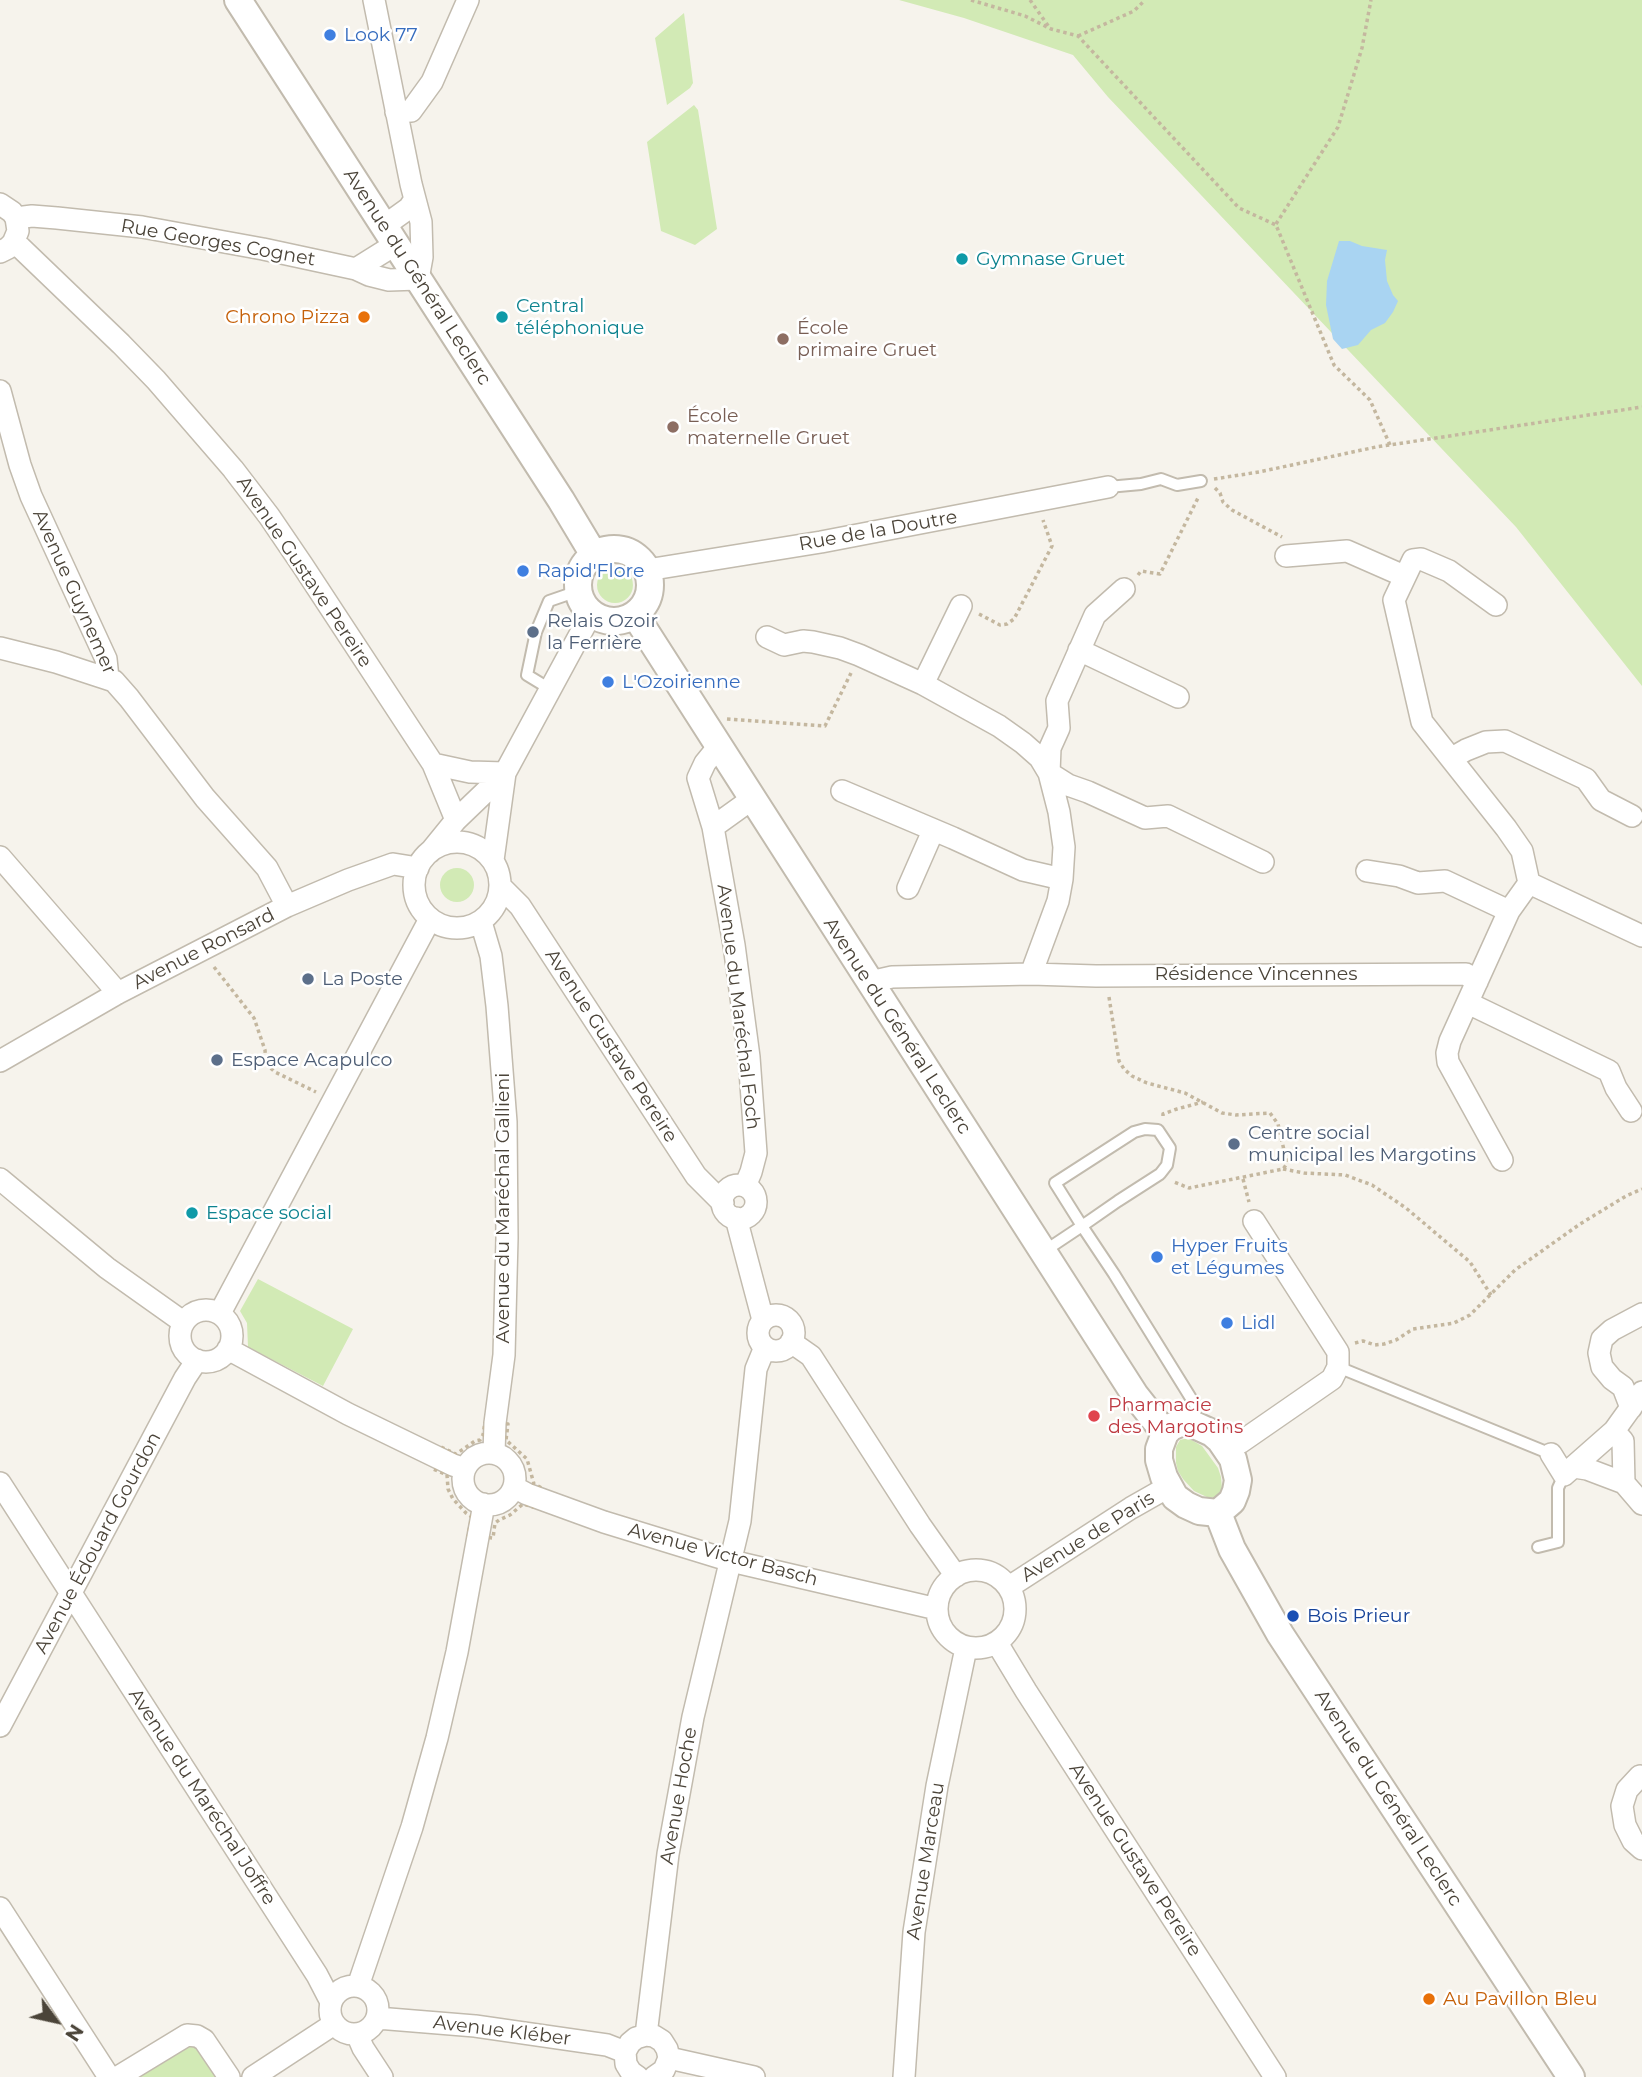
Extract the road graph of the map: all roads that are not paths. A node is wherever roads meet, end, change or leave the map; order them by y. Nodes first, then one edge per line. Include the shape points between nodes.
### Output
1 (239, 0) edge
2 (374, 0) edge
3 (468, 0) edge
4 (396, 112) junction
5 (415, 199) junction
6 (8, 211) edge
7 (390, 235) junction
8 (6, 247) edge
9 (356, 269) junction
10 (418, 279) junction
11 (0, 391) edge
12 (1202, 485) road end
13 (1108, 487) joint
14 (594, 555) junction
15 (1286, 556) road end
16 (647, 570) junction
17 (1404, 576) junction
18 (1124, 589) road end
19 (578, 591) junction
20 (1496, 605) dead end
21 (961, 606) road end
22 (591, 614) junction
23 (635, 615) junction
24 (767, 637) dead end
25 (0, 648) edge
26 (1079, 650) junction
27 (107, 678) junction
28 (923, 684) junction
29 (550, 689) junction
30 (1178, 697) dead end
31 (718, 747) junction
32 (1452, 758) junction
33 (433, 764) junction
34 (505, 772) junction
35 (1049, 773) junction
36 (842, 791) dead end
37 (752, 799) junction
38 (1632, 816) dead end
39 (456, 821) junction
40 (713, 827) junction
41 (933, 831) junction
42 (0, 857) edge
43 (424, 860) junction
44 (493, 860) junction
45 (1263, 862) dead end
46 (1367, 871) dead end
47 (1062, 879) junction
48 (1529, 883) junction
49 (501, 887) junction
50 (908, 888) dead end
51 (287, 906) junction
52 (1509, 911) junction
53 (430, 919) junction
54 (481, 922) junction
55 (1642, 936) edge
56 (1031, 974) junction
57 (870, 982) junction
58 (1477, 982) junction
59 (118, 993) junction
60 (1468, 1003) junction
61 (0, 1061) edge
62 (1631, 1111) dead end
63 (1502, 1160) dead end
64 (0, 1179) edge
65 (745, 1186) junction
66 (736, 1212) junction
67 (1254, 1221) dead end
68 (1083, 1226) junction
69 (1042, 1252) junction
70 (220, 1313) junction
71 (1642, 1314) edge
72 (769, 1317) junction
73 (183, 1322) junction
74 (791, 1342) junction
75 (765, 1347) junction
76 (228, 1349) junction
77 (1338, 1359) junction
78 (197, 1360) junction
79 (1637, 1400) edge
80 (1190, 1423) junction
81 (1614, 1431) junction
82 (1165, 1433) junction
83 (1227, 1449) junction
84 (494, 1453) junction
85 (1550, 1454) joint
86 (465, 1469) junction
87 (1569, 1471) junction
88 (0, 1483) edge
89 (1624, 1483) junction
90 (1168, 1487) junction
91 (514, 1488) junction
92 (484, 1504) junction
93 (1642, 1504) edge
94 (1218, 1513) junction
95 (1538, 1547) dead end
96 (731, 1561) junction
97 (956, 1576) junction
98 (1009, 1587) junction
99 (71, 1594) junction
100 (937, 1609) junction
101 (998, 1643) junction
102 (966, 1648) junction
103 (0, 1726) edge
104 (1642, 1777) edge
105 (1642, 1849) edge
106 (0, 1908) edge
107 (358, 1986) junction
108 (331, 2002) junction
109 (377, 2018) junction
110 (334, 2024) junction
111 (358, 2034) junction
112 (646, 2035) junction
113 (625, 2052) junction
114 (669, 2058) junction
115 (109, 2077) edge
116 (118, 2077) edge
117 (229, 2077) edge
118 (253, 2077) edge
119 (382, 2077) edge
120 (638, 2077) edge
121 (654, 2077) edge
122 (754, 2077) edge
123 (904, 2077) edge
124 (1275, 2077) edge
125 (1571, 2077) edge

1 - 7 street, Avenue du Général Leclerc
2 - 4 street
3 - 4 street via 432,82 411,110
4 - 5 street
5 - 7 street
5 - 10 street via 422,231
6 - 8 street via 18,231
6 - 9 street, Rue Georges Cognet via 142,227
7 - 9 street
7 - 10 street, Avenue du Général Leclerc
8 - 33 street, Avenue Gustave Pereire via 21,248 121,344 233,469 303,566
9 - 10 street, Rue Georges Cognet via 389,280
10 - 14 street, Avenue du Général Leclerc
11 - 27 street, Avenue Guynemer via 31,496 106,659
12 - 13 lane via 1177,485 1161,479
13 - 16 street, Rue de la Doutre
14 - 16 street via 614,548 624,550 634,554
14 - 19 street via 581,570
15 - 17 street via 1347,551
16 - 23 street via 648,600
17 - 20 street via 1413,560 1422,559 1449,571
17 - 32 street via 1394,600 1422,722
18 - 26 street via 1096,615
19 - 22 street
19 - 29 lane via 549,601 536,632 527,675
21 - 28 street
22 - 23 street via 608,621
22 - 29 street
23 - 31 street, Avenue du Général Leclerc
24 - 28 street via 784,645 803,641 840,648
25 - 27 street
26 - 30 street
26 - 35 street via 1057,701 1059,728 1050,748
27 - 51 street, Avenue Guynemer via 121,687 205,798 267,868
28 - 35 street via 999,726 1040,758
29 - 34 street
31 - 37 street, Avenue du Général Leclerc
31 - 40 street, Avenue du Maréchal Foch via 698,778
32 - 38 street via 1486,742 1505,741 1586,779 1601,800
32 - 48 street via 1522,851
33 - 34 street via 470,772
33 - 39 street, Avenue Gustave Pereire
34 - 39 street
34 - 44 street
35 - 45 street via 1145,818 1168,816
35 - 47 street via 1064,847
36 - 41 street
37 - 40 street
37 - 57 street, Avenue du Général Leclerc
39 - 43 street
40 - 65 street, Avenue du Maréchal Foch via 749,1057 756,1153
41 - 47 street via 1023,870
41 - 50 street
42 - 59 street
43 - 44 street via 442,844 456,841 483,849
43 - 51 street, Avenue Ronsard via 393,864
43 - 53 street via 414,881 415,896
44 - 49 street
46 - 52 street via 1418,883 1445,881
47 - 56 street
48 - 52 street
48 - 55 street
49 - 54 street via 498,901
49 - 66 street, Avenue Gustave Pereire via 520,906 695,1176
51 - 59 street, Avenue Ronsard
52 - 58 street
53 - 54 street via 455,929
53 - 70 street
54 - 84 street, Avenue du Maréchal Gallieni via 491,956 506,1122 504,1355
56 - 57 street, Résidence Vincennes via 892,977
56 - 58 street, Résidence Vincennes via 1466,974
57 - 69 street, Avenue du Général Leclerc
58 - 60 street
59 - 61 street, Avenue Ronsard
60 - 62 street via 1609,1071
60 - 63 street via 1450,1041 1448,1062
64 - 73 street via 107,1268
65 - 66 street via 753,1192 755,1207
65 - 66 street via 734,1185 725,1192
66 - 72 street
67 - 77 street
68 - 68 lane via 1160,1174 1170,1148 1158,1130 1134,1132 1055,1182
68 - 69 lane
68 - 80 lane via 1197,1408
69 - 82 street, Avenue du Général Leclerc
70 - 73 street via 200,1310
70 - 76 street via 230,1325
71 - 79 street via 1602,1339 1599,1353 1612,1380
72 - 74 street via 785,1317 793,1326
72 - 75 street via 758,1331
73 - 78 street via 181,1345
74 - 75 street via 776,1351
74 - 97 street via 811,1356
75 - 96 street via 756,1369 740,1521
76 - 78 street via 218,1359
76 - 86 street via 348,1414
77 - 83 street via 1332,1378
77 - 85 lane
78 - 99 street, Avenue Édouard Gourdon
79 - 81 street
80 - 82 street via 1180,1423
80 - 83 street via 1212,1433
81 - 87 street
81 - 89 street via 1623,1441
82 - 90 street via 1159,1460
83 - 94 street via 1238,1480 1232,1501
84 - 86 street via 477,1456
84 - 91 street via 513,1470
85 - 87 street
86 - 92 street via 469,1495
87 - 89 street via 1587,1469
87 - 95 lane via 1558,1488 1558,1542
88 - 99 street, Avenue du Maréchal Joffre
89 - 93 street
90 - 94 street via 1186,1505
90 - 98 street, Avenue de Paris
91 - 92 street via 501,1502
91 - 96 street, Avenue Victor Basch via 604,1522
92 - 107 street via 437,1738
94 - 125 street, Avenue du Général Leclerc via 1232,1549 1280,1634
96 - 100 street, Avenue Victor Basch
96 - 112 street, Avenue Hoche via 693,1717 670,1840
97 - 98 street via 985,1571
97 - 100 street via 942,1590
98 - 101 street via 1015,1617
99 - 103 street, Avenue Édouard Gourdon
99 - 108 street, Avenue du Maréchal Joffre
100 - 102 street via 945,1633
101 - 102 street
101 - 124 street, Avenue Gustave Pereire
102 - 123 street, Avenue Marceau via 937,1786 914,1932
104 - 105 street via 1627,1790 1622,1806 1625,1825
106 - 115 street
107 - 108 street via 342,1989
107 - 109 street via 374,1997
108 - 110 street
109 - 111 street
109 - 113 street, Avenue Kléber via 475,2026 607,2045
110 - 111 street via 341,2031
110 - 118 street
111 - 119 street
112 - 113 street via 629,2043
112 - 114 street via 662,2042
113 - 120 street via 626,2064
114 - 121 street via 664,2070
114 - 122 street
116 - 117 street via 192,2035 204,2040

